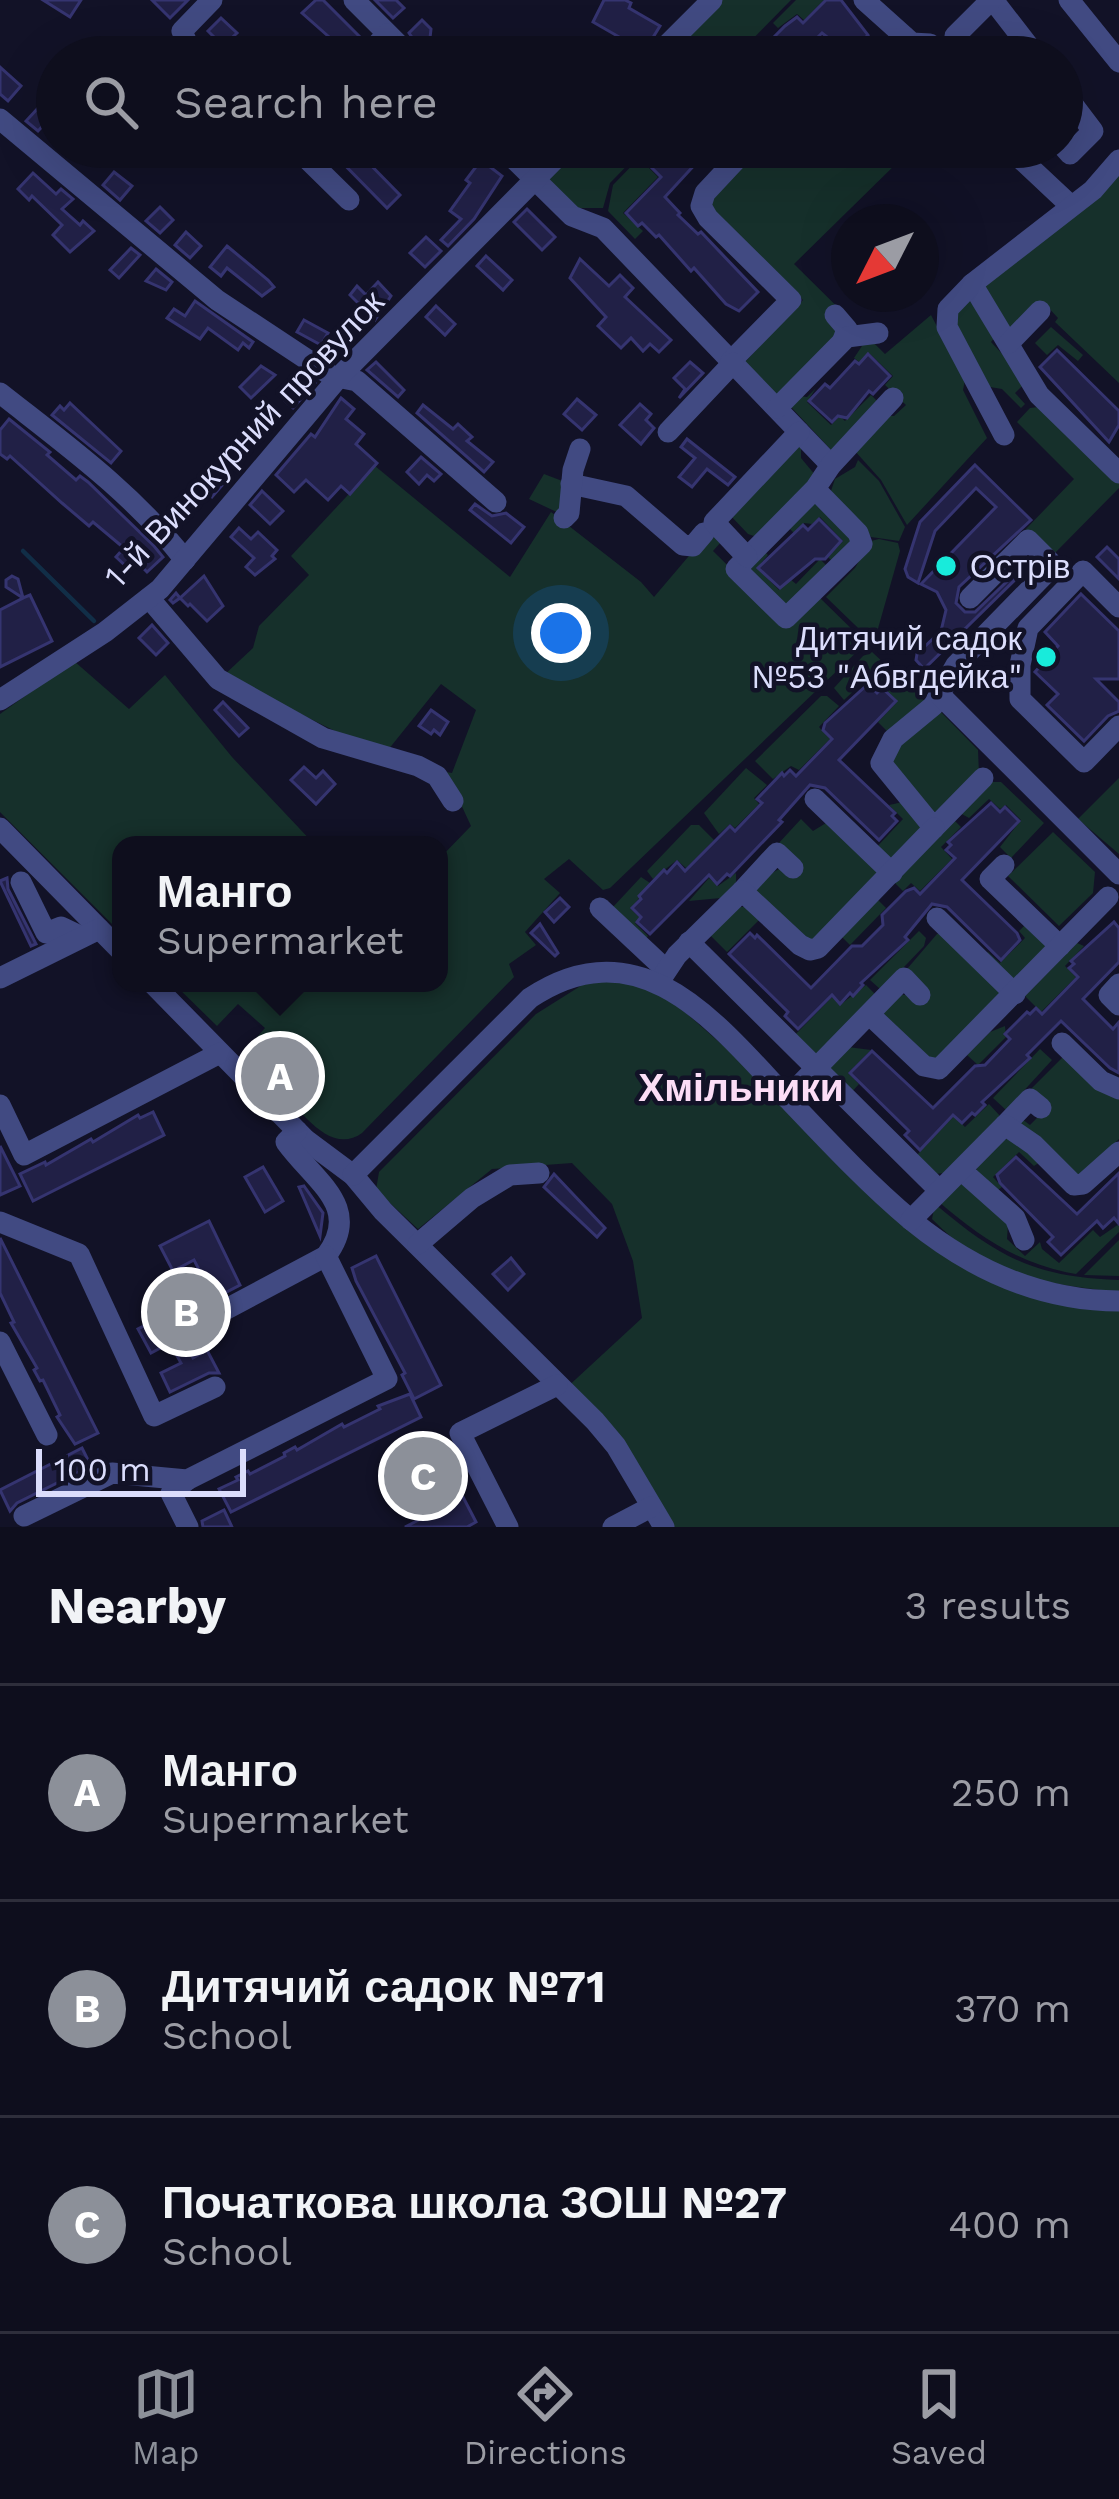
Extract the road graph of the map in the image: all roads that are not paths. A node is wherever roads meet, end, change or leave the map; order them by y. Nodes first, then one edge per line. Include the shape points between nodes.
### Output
1 (212, 0) edge
2 (354, 0) edge
3 (712, 0) edge
4 (864, 0) edge
5 (992, 0) edge
6 (1069, 0) edge
7 (386, 34) edge
8 (184, 36) edge
9 (676, 36) edge
10 (904, 36) edge
11 (956, 36) edge
12 (1020, 36) edge
13 (1119, 62) edge
14 (1083, 117) edge
15 (3, 129) edge
16 (1083, 140) edge
17 (36, 156) edge
18 (1119, 160) edge
19 (51, 168) edge
20 (316, 168) edge
21 (523, 168) edge
22 (547, 168) edge
23 (728, 168) edge
24 (1030, 168) edge
25 (535, 180) junction
26 (349, 200) dead end
27 (1070, 205) junction
28 (972, 284) junction
29 (1040, 311) dead end
30 (835, 315) dead end
31 (878, 334) dead end
32 (843, 340) junction
33 (1009, 343) junction
34 (732, 362) junction
35 (339, 377) junction
36 (0, 393) edge
37 (893, 398) dead end
38 (777, 408) junction
39 (668, 432) dead end
40 (799, 432) junction
41 (1004, 435) dead end
42 (580, 449) dead end
43 (831, 465) junction
44 (1119, 473) edge
45 (571, 484) junction
46 (815, 489) junction
47 (496, 502) dead end
48 (564, 518) dead end
49 (704, 533) dead end
50 (747, 557) junction
51 (185, 560) junction
52 (149, 598) junction
53 (970, 598) dead end
54 (1119, 607) edge
55 (939, 694) junction
56 (0, 700) edge
57 (1119, 726) edge
58 (983, 778) dead end
59 (815, 800) dead end
60 (453, 801) dead end
61 (934, 827) junction
62 (0, 828) edge
63 (1004, 865) dead end
64 (793, 868) dead end
65 (892, 873) junction
66 (1119, 874) edge
67 (21, 883) dead end
68 (742, 891) junction
69 (1108, 897) dead end
70 (600, 908) dead end
71 (937, 918) dead end
72 (90, 933) junction
73 (689, 942) junction
74 (112, 946) edge
75 (1060, 946) junction
76 (661, 975) junction
77 (0, 978) edge
78 (1119, 984) edge
79 (161, 992) edge
80 (1015, 994) junction
81 (920, 995) dead end
82 (1119, 1006) edge
83 (869, 1015) junction
84 (1062, 1043) dead end
85 (220, 1053) junction
86 (815, 1070) junction
87 (1119, 1089) edge
88 (787, 1098) junction
89 (0, 1105) edge
90 (1040, 1108) dead end
91 (1005, 1125) junction
92 (297, 1131) junction
93 (1119, 1152) edge
94 (961, 1170) junction
95 (539, 1173) dead end
96 (353, 1175) junction
97 (939, 1190) junction
98 (911, 1220) junction
99 (0, 1222) edge
100 (1024, 1240) dead end
101 (418, 1244) junction
102 (326, 1256) junction
103 (1119, 1301) edge
104 (204, 1321) dead end
105 (0, 1342) edge
106 (557, 1385) junction
107 (215, 1387) dead end
108 (46, 1436) dead end
109 (187, 1480) junction
110 (651, 1507) junction
111 (24, 1516) dead end
112 (188, 1527) edge
113 (508, 1527) edge
114 (613, 1527) edge
115 (664, 1527) edge

1 - 8 street
2 - 7 street
3 - 9 street
4 - 10 street
5 - 11 street
5 - 12 street
6 - 13 street
14 - 16 street via 1093,130
15 - 17 street
18 - 27 street
19 - 35 street via 180,272
20 - 26 street
21 - 25 street
22 - 25 street, 1-й Винокурний провулок
23 - 34 street via 701,206 790,300
24 - 27 street
25 - 34 street via 572,216 603,228
25 - 35 street, 1-й Винокурний провулок
27 - 28 street
28 - 33 street
28 - 41 street via 947,309 947,327
29 - 33 street
30 - 32 street via 847,329
31 - 32 street
32 - 38 street
33 - 44 street via 1039,395
34 - 38 street
34 - 39 street
35 - 47 street via 357,381
35 - 51 street, 1-й Винокурний провулок
36 - 51 street via 111,481
37 - 43 street
38 - 40 street
40 - 43 street
40 - 50 street via 714,522
42 - 45 street
43 - 46 street
45 - 48 street
45 - 49 street via 626,496 683,545 693,547
46 - 50 street
46 - 50 street via 863,541 818,591 786,618 736,569
51 - 52 street, 1-й Винокурний провулок
52 - 56 street, 1-й Винокурний провулок
52 - 60 street via 218,679 323,738 418,766 437,776
53 - 55 street via 1028,540 1050,562 956,664
54 - 57 street via 1083,572 1028,628 1020,699 1084,762
55 - 61 street via 881,763
55 - 66 street
58 - 61 street
59 - 65 street
61 - 65 street
62 - 72 street
63 - 75 street via 990,879
64 - 68 street via 777,853
65 - 68 street via 809,950
67 - 72 street via 46,933
68 - 73 street
69 - 75 street
70 - 76 street
71 - 80 street
72 - 74 street
72 - 77 street
73 - 76 street
73 - 86 street
75 - 80 street
76 - 88 street
76 - 96 street via 582,976 543,989
78 - 82 street via 1109,995
79 - 85 street
80 - 83 street via 936,1070
81 - 83 street via 904,978
83 - 86 street
84 - 87 street
85 - 89 street via 25,1155
85 - 92 street
86 - 88 street
86 - 97 street
88 - 98 street
90 - 91 street via 1030,1099
91 - 93 street via 1077,1186
91 - 94 street
92 - 96 street
92 - 102 street via 286,1142 340,1207 343,1226
94 - 97 street
94 - 100 street via 1015,1218
95 - 101 street via 510,1175
96 - 101 street
97 - 98 street
98 - 103 street via 1018,1285
99 - 107 street via 79,1254 154,1416
101 - 106 street
102 - 104 street
102 - 109 street via 387,1379
105 - 108 street
106 - 110 street via 616,1446
106 - 113 street via 460,1433
109 - 111 street via 112,1473
109 - 112 street via 171,1493
110 - 114 street
110 - 115 street

